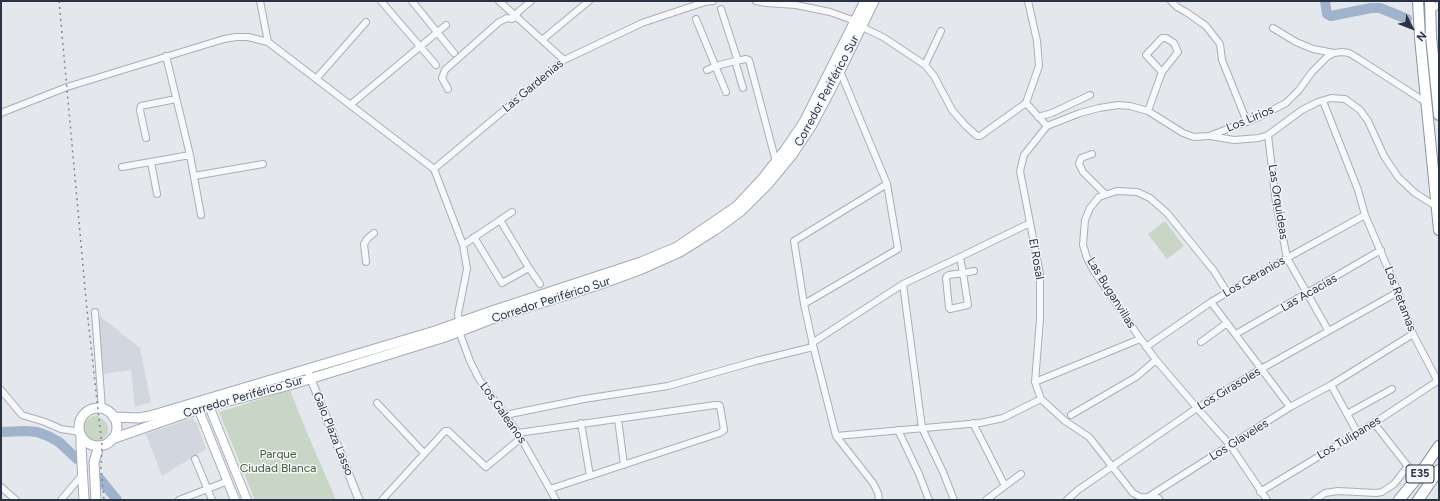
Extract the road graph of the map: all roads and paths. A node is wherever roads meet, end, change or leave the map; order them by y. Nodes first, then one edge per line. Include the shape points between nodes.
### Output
1 (260, 1) edge
2 (381, 1) edge
3 (412, 1) edge
4 (499, 1) edge
5 (531, 1) edge
6 (589, 1) edge
7 (713, 1) edge
8 (756, 1) edge
9 (864, 1) edge
10 (874, 1) edge
11 (1028, 1) edge
12 (1170, 1) edge
13 (1418, 1) edge
14 (1439, 4) edge
15 (1430, 6) edge
16 (721, 9) dead end
17 (516, 17) junction
18 (696, 19) dead end
19 (366, 22) dead end
20 (859, 24) junction
21 (446, 26) dead end
22 (1273, 28) dead end
23 (941, 31) dead end
24 (438, 32) junction
25 (542, 40) junction
26 (268, 42) junction
27 (420, 47) junction
28 (454, 53) dead end
29 (1334, 53) junction
30 (166, 56) junction
31 (564, 60) junction
32 (737, 61) junction
33 (925, 65) junction
34 (436, 66) dead end
35 (716, 66) junction
36 (707, 70) dead end
37 (840, 71) junction
38 (1162, 72) junction
39 (316, 79) junction
40 (743, 88) dead end
41 (448, 89) dead end
42 (1438, 91) edge
43 (726, 92) dead end
44 (1090, 94) dead end
45 (176, 99) junction
46 (1323, 100) junction
47 (1026, 103) junction
48 (1427, 103) junction
49 (350, 105) junction
50 (1148, 111) junction
51 (1, 114) edge
52 (1439, 115) edge
53 (1038, 118) junction
54 (1247, 122) junction
55 (1047, 126) junction
56 (1268, 135) junction
57 (1209, 136) junction
58 (146, 138) dead end
59 (1092, 154) dead end
60 (190, 155) junction
61 (151, 162) junction
62 (776, 162) junction
63 (262, 164) dead end
64 (122, 167) dead end
65 (434, 169) junction
66 (194, 176) junction
67 (888, 184) junction
68 (158, 194) dead end
69 (1106, 194) junction
70 (1437, 207) junction
71 (512, 212) dead end
72 (1366, 214) junction
73 (201, 215) dead end
74 (500, 220) junction
75 (1030, 223) junction
76 (1439, 230) edge
77 (374, 233) dead end
78 (474, 237) junction
79 (462, 245) junction
80 (1381, 250) junction
81 (960, 257) junction
82 (1288, 258) junction
83 (366, 262) dead end
84 (529, 268) junction
85 (974, 271) dead end
86 (963, 273) junction
87 (540, 284) dead end
88 (903, 284) junction
89 (1227, 292) junction
90 (1398, 292) junction
91 (1307, 294) junction
92 (1211, 302) junction
93 (804, 304) junction
94 (95, 312) dead end
95 (1227, 323) junction
96 (459, 327) junction
97 (1328, 330) junction
98 (1236, 334) junction
99 (1413, 334) junction
100 (1140, 339) junction
101 (1201, 342) dead end
102 (813, 345) junction
103 (1146, 347) junction
104 (1156, 360) junction
105 (307, 368) junction
106 (1261, 369) junction
107 (311, 378) junction
108 (1035, 382) junction
109 (1436, 382) joint
110 (1331, 385) junction
111 (1392, 390) dead end
112 (2, 394) edge
113 (1041, 399) junction
114 (208, 402) junction
115 (377, 404) dead end
116 (197, 406) junction
117 (1290, 407) junction
118 (1197, 408) junction
119 (102, 409) junction
120 (1347, 414) junction
121 (505, 415) junction
122 (1071, 415) dead end
123 (113, 417) junction
124 (618, 419) junction
125 (581, 423) junction
126 (973, 423) junction
127 (1374, 423) junction
128 (922, 428) junction
129 (898, 430) junction
130 (1357, 432) junction
131 (81, 434) junction
132 (520, 436) junction
133 (836, 436) junction
134 (112, 439) junction
135 (1230, 445) junction
136 (99, 446) junction
137 (1439, 446) edge
138 (228, 453) junction
139 (424, 453) junction
140 (218, 457) junction
141 (195, 459) dead end
142 (624, 465) junction
143 (1112, 466) junction
144 (1408, 466) junction
145 (1439, 470) edge
146 (1021, 474) dead end
147 (82, 475) junction
148 (590, 476) junction
149 (1417, 478) junction
150 (228, 481) junction
151 (1005, 486) junction
152 (1, 487) edge
153 (208, 488) junction
154 (550, 489) junction
155 (1260, 492) junction
156 (1148, 497) junction
157 (16, 500) edge
158 (61, 500) edge
159 (84, 500) edge
160 (96, 500) edge
161 (179, 500) edge
162 (212, 500) edge
163 (235, 500) edge
164 (247, 500) edge
165 (359, 500) edge
166 (382, 500) edge
167 (556, 500) edge
168 (879, 500) edge
169 (929, 500) edge
170 (954, 500) edge
171 (986, 500) edge
172 (1067, 500) edge
173 (1160, 500) edge
174 (1266, 500) edge
175 (1315, 500) edge
176 (1400, 500) edge
177 (1418, 500) edge

1 - 26 street
2 - 27 street
3 - 24 street
4 - 17 street
5 - 17 street
6 - 25 street
7 - 31 street, Las Gardenias via 642,23
8 - 20 street via 796,4 830,12
9 - 20 main road, Corredor Periférico Sur
10 - 20 main road, Corredor Periférico Sur
11 - 47 street via 1037,42 1039,66
12 - 54 street via 1206,26 1220,44 1222,60
13 - 48 highway
14 - 15 street
15 - 42 highway
16 - 32 street
17 - 25 street
17 - 41 street via 499,22 445,70 442,78
18 - 35 street
19 - 39 street
20 - 33 street
20 - 37 main road, Corredor Periférico Sur
20 - 62 main road, Corredor Periférico Sur via 804,122
21 - 24 street
22 - 29 street via 1296,42
23 - 33 street
24 - 27 street
24 - 28 street
25 - 31 street
26 - 30 street via 236,37
26 - 39 street
27 - 34 street
27 - 49 street
29 - 48 street via 1349,53
29 - 54 street, Los Lirios via 1312,72 1286,103
30 - 45 street
30 - 51 street via 67,87
31 - 65 street, Las Gardenias
32 - 35 street
32 - 40 street
32 - 62 street via 746,59 751,63
33 - 47 street via 934,76 952,110 977,136
35 - 36 street
35 - 43 street
37 - 67 street
37 - 96 main road, Corredor Periférico Sur via 812,125 792,155 741,211 715,230 680,252 642,269
38 - 38 street via 1178,52 1174,43 1166,38 1162,38 1146,55
38 - 50 street
39 - 49 street
42 - 52 highway
44 - 53 street
45 - 58 street via 141,106
45 - 60 street
46 - 56 street via 1302,110
46 - 70 street via 1345,99 1360,110 1398,177 1415,193
46 - 72 street, Los Retamas
47 - 53 street
48 - 70 highway
49 - 65 street
50 - 55 street, Los Lirios via 1118,105 1080,113
50 - 57 street, Los Lirios via 1183,133 1194,137
53 - 55 street
54 - 57 street, Los Lirios
55 - 75 street, El Rosal via 1027,151 1020,171
56 - 57 street via 1234,140
56 - 82 street, Las Orquideas via 1276,203
59 - 69 street via 1081,158 1080,164 1083,172
60 - 61 street
60 - 66 street
61 - 64 street
61 - 68 street
62 - 96 main road, Corredor Periférico Sur via 737,206 677,247
63 - 66 street
65 - 79 street
66 - 73 street
67 - 93 street via 794,241
67 - 93 street via 898,249
69 - 89 street via 1117,191 1137,192 1150,198 1167,213 1214,271
69 - 100 street, Las Buganvillas via 1099,197 1090,208 1085,220 1083,245 1094,271
70 - 76 highway
71 - 74 street
72 - 80 street, Los Retamas
72 - 82 street, Los Geranios
74 - 78 street
74 - 84 street
75 - 81 street
75 - 108 street, El Rosal via 1040,274 1040,320
77 - 83 street via 364,244
78 - 79 street
78 - 84 street via 502,283
79 - 96 street via 467,269 458,314
80 - 90 street, Los Retamas
80 - 91 street, Las Acacias
81 - 86 street
81 - 88 street
82 - 89 street, Los Geranios
82 - 91 street, Las Orquideas
84 - 87 street
85 - 86 street
86 - 86 street via 948,275 946,278 950,309 968,305
88 - 102 street
88 - 128 street
89 - 92 street, Los Geranios
90 - 97 street, Los Girasoles
90 - 99 street, Los Retamas
91 - 97 street, Las Orquideas
91 - 98 street, Las Acacias
92 - 95 street
92 - 103 street, Los Geranios
93 - 102 street
94 - 119 street
95 - 98 street
95 - 101 street
96 - 105 main road, Corredor Periférico Sur via 435,331
96 - 107 main road, Corredor Periférico Sur
96 - 121 street, Los Galeanos via 479,379
97 - 106 street, Los Girasoles
98 - 106 street
99 - 109 street, Los Retamas
99 - 110 street, Los Glaveles
100 - 103 street, Las Buganvillas
100 - 108 street
102 - 121 street via 668,386
102 - 133 street
103 - 104 street, Las Buganvillas
104 - 118 street, Las Buganvillas
104 - 122 street via 1136,376
105 - 107 street, Galo Plaza Lasso
105 - 114 main road, Corredor Periférico Sur
106 - 117 street
106 - 118 street, Los Girasoles
107 - 114 main road, Corredor Periférico Sur via 290,385
107 - 165 street, Galo Plaza Lasso
108 - 113 street, El Rosal
109 - 127 street, Los Tulipanes
110 - 117 street, Los Glaveles
110 - 120 street
111 - 120 street
112 - 131 street via 22,415
113 - 126 street via 1003,418
113 - 143 street, El Rosal via 1065,421 1089,437
114 - 116 main road, Corredor Periférico Sur
114 - 138 main road
115 - 139 street
116 - 123 main road, Corredor Periférico Sur via 139,418
116 - 134 main road, Corredor Periférico Sur
116 - 140 main road
117 - 135 street, Los Glaveles
118 - 135 street, Las Buganvillas
118 - 143 street, Los Girasoles
119 - 123 main road
119 - 131 main road via 92,409 82,416 79,424
120 - 130 street
121 - 132 street, Los Galeanos
123 - 134 main road via 116,428
124 - 125 street
124 - 142 street
124 - 142 street via 719,404 724,430
125 - 132 street
125 - 148 street
126 - 128 street
126 - 151 street
127 - 130 street, Los Tulipanes
127 - 144 street
128 - 129 street
128 - 170 street
129 - 133 street
129 - 169 street via 920,474
130 - 155 street, Los Tulipanes
131 - 136 main road via 88,443
131 - 147 main road
132 - 139 street via 486,467 448,431
132 - 154 street, Los Galeanos
133 - 168 street via 873,483
134 - 136 main road via 109,443
135 - 155 street, Las Buganvillas
135 - 156 street, Los Glaveles
136 - 160 main road via 94,462
137 - 149 highway, E35
138 - 140 main road
138 - 164 main road
139 - 166 street
140 - 150 main road
141 - 153 street
142 - 148 street
143 - 156 street, El Rosal via 1133,493
143 - 172 street, Los Girasoles
144 - 149 street
144 - 175 street via 1394,484 1382,492 1338,491 1325,493
145 - 177 highway, E35
146 - 151 street
147 - 158 street
147 - 159 main road
148 - 154 street
149 - 176 highway, E35
150 - 153 street
150 - 163 main road
151 - 171 street
152 - 157 street
153 - 161 street
153 - 162 street
154 - 167 street, Los Galeanos
155 - 174 street, Las Buganvillas
156 - 173 street, El Rosal

